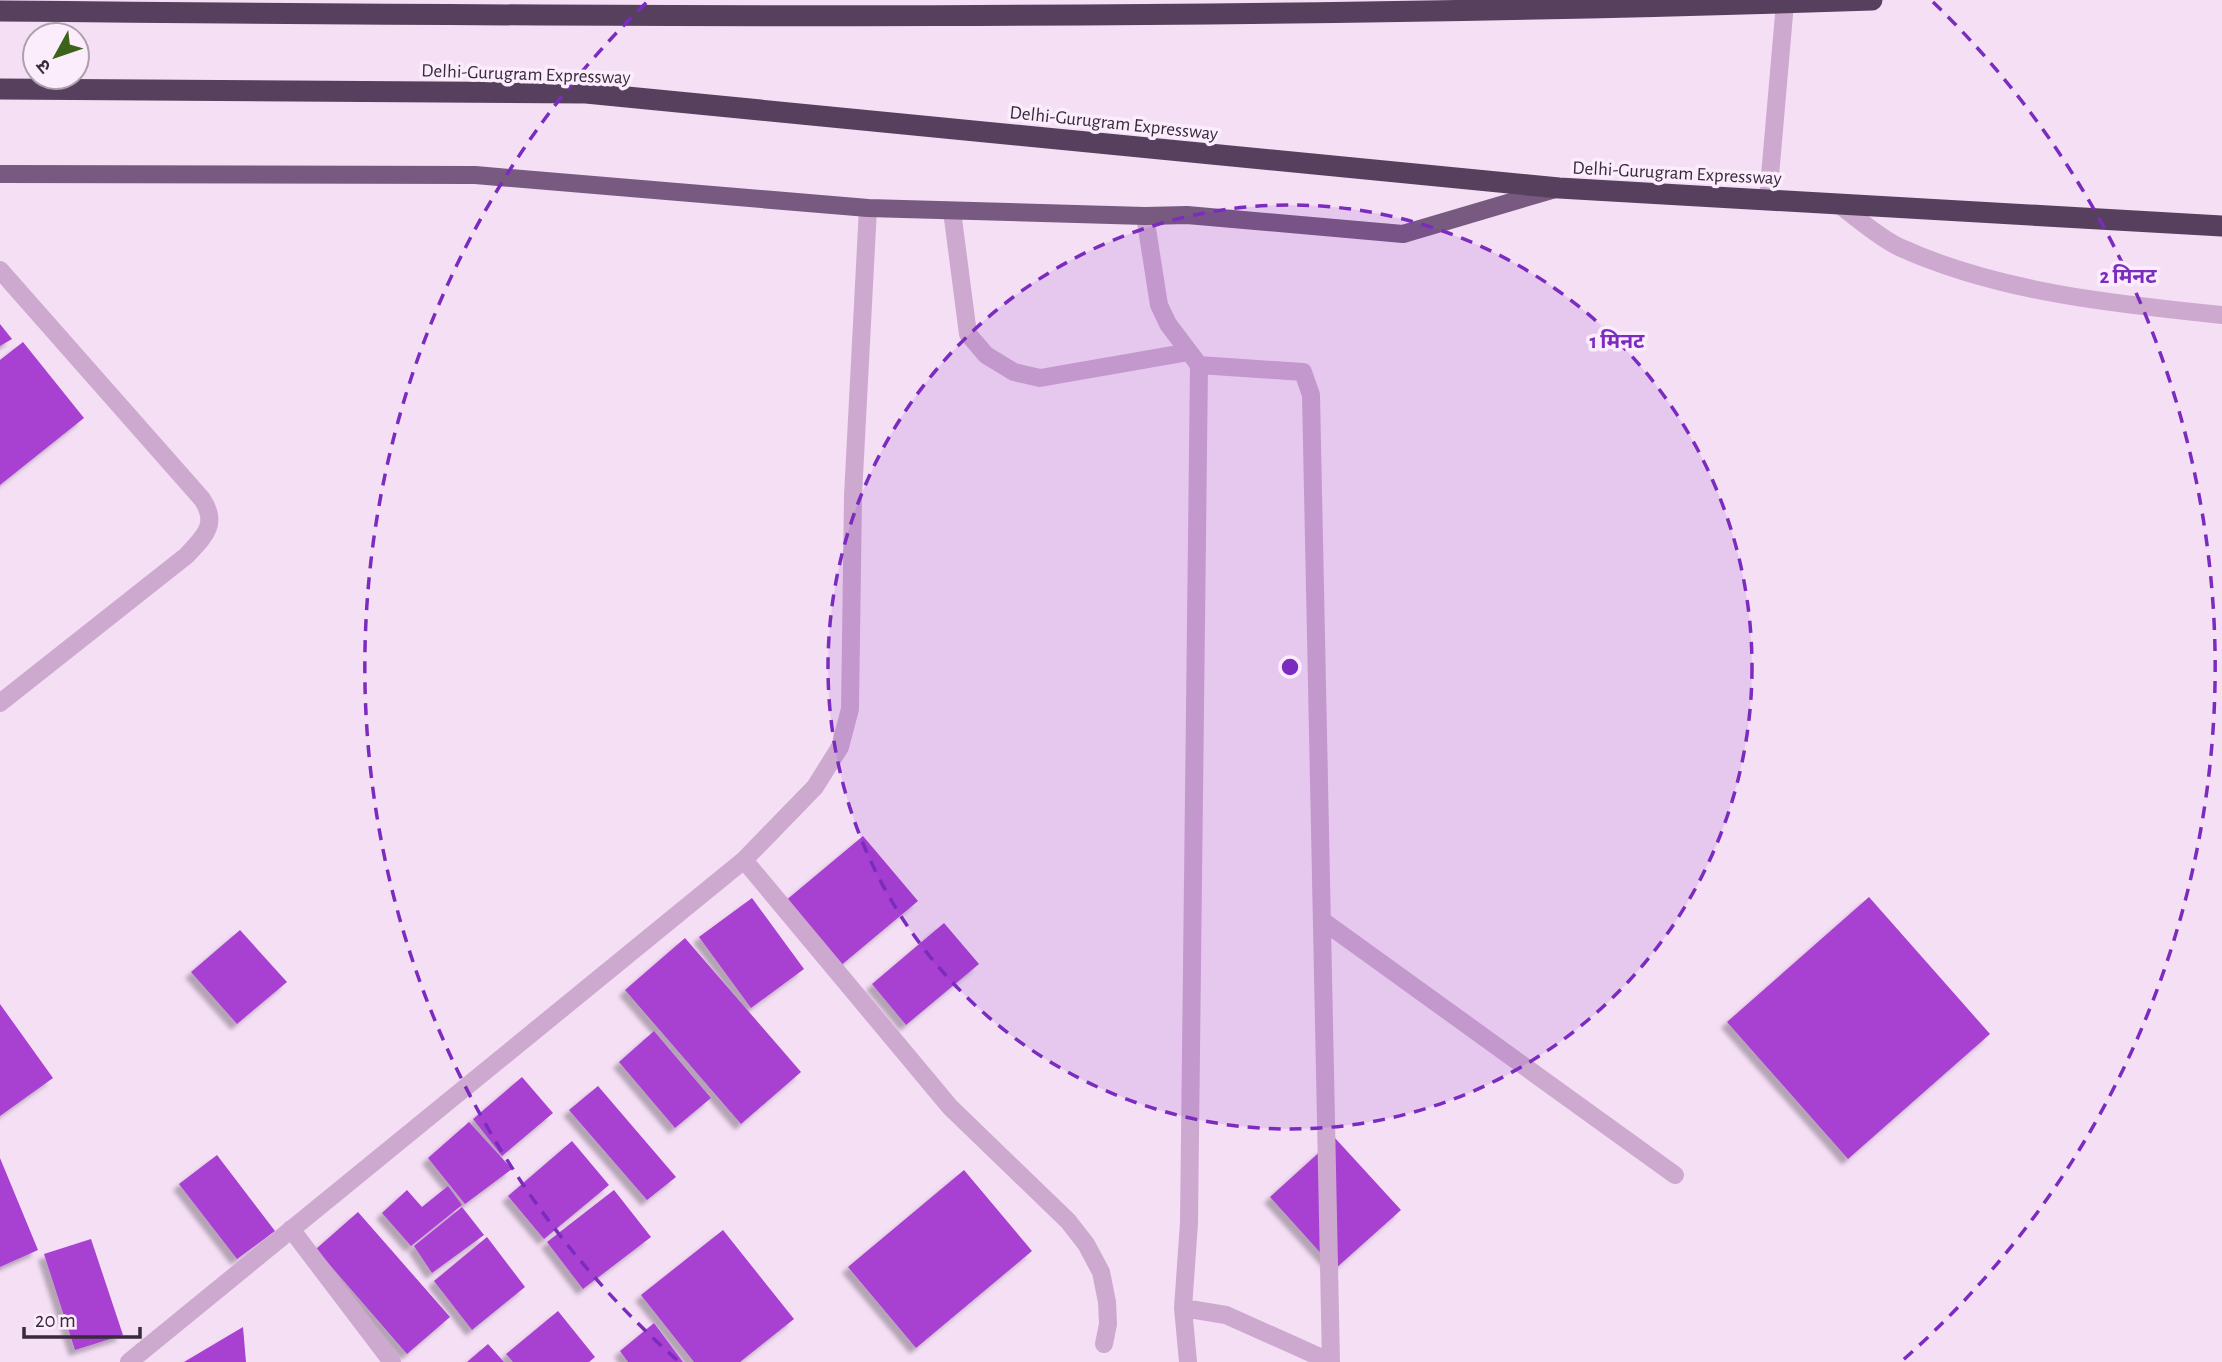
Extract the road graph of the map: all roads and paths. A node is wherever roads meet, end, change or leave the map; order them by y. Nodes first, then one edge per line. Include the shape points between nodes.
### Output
1 (1257, 0) edge
2 (1872, 0) edge
3 (1785, 3) junction
4 (1525, 5) edge
5 (0, 11) edge
6 (1276, 13) junction
7 (0, 89) edge
8 (0, 174) edge
9 (1559, 188) junction
10 (1768, 200) junction
11 (1838, 204) junction
12 (868, 208) junction
13 (952, 211) junction
14 (1145, 216) junction
15 (2222, 226) edge
16 (0, 270) edge
17 (2222, 315) edge
18 (1194, 358) junction
19 (0, 703) edge
20 (744, 860) junction
21 (1324, 921) junction
22 (1675, 1175) dead end
23 (291, 1229) junction
24 (1183, 1308) junction
25 (1104, 1344) dead end
26 (129, 1362) edge
27 (391, 1362) edge
28 (1188, 1362) edge
29 (1331, 1362) edge

1 - 6 main road
2 - 3 highway
3 - 4 highway
3 - 10 street
4 - 6 highway
5 - 6 highway via 584,16
7 - 9 highway, Delhi-Gurugram Expressway via 586,93
8 - 12 main road via 475,175
9 - 10 highway, Delhi-Gurugram Expressway
9 - 14 main road via 1403,234 1187,215
10 - 11 highway, Delhi-Gurugram Expressway
11 - 15 highway, Delhi-Gurugram Expressway
11 - 17 street via 1896,246 1971,275 2116,304
12 - 13 main road
12 - 20 street via 853,496 850,709 840,747 815,787
13 - 14 main road
13 - 18 street via 968,334 986,355 1014,372 1040,377
14 - 18 street via 1157,302
16 - 19 street via 202,499 210,526 186,556
18 - 21 street via 1303,372 1311,395
18 - 24 street via 1189,1223
20 - 23 street
20 - 25 street via 950,1107 1086,1244 1101,1272 1107,1302
21 - 22 street
21 - 29 street
23 - 26 street
23 - 27 street
24 - 28 street
24 - 29 street via 1226,1315

